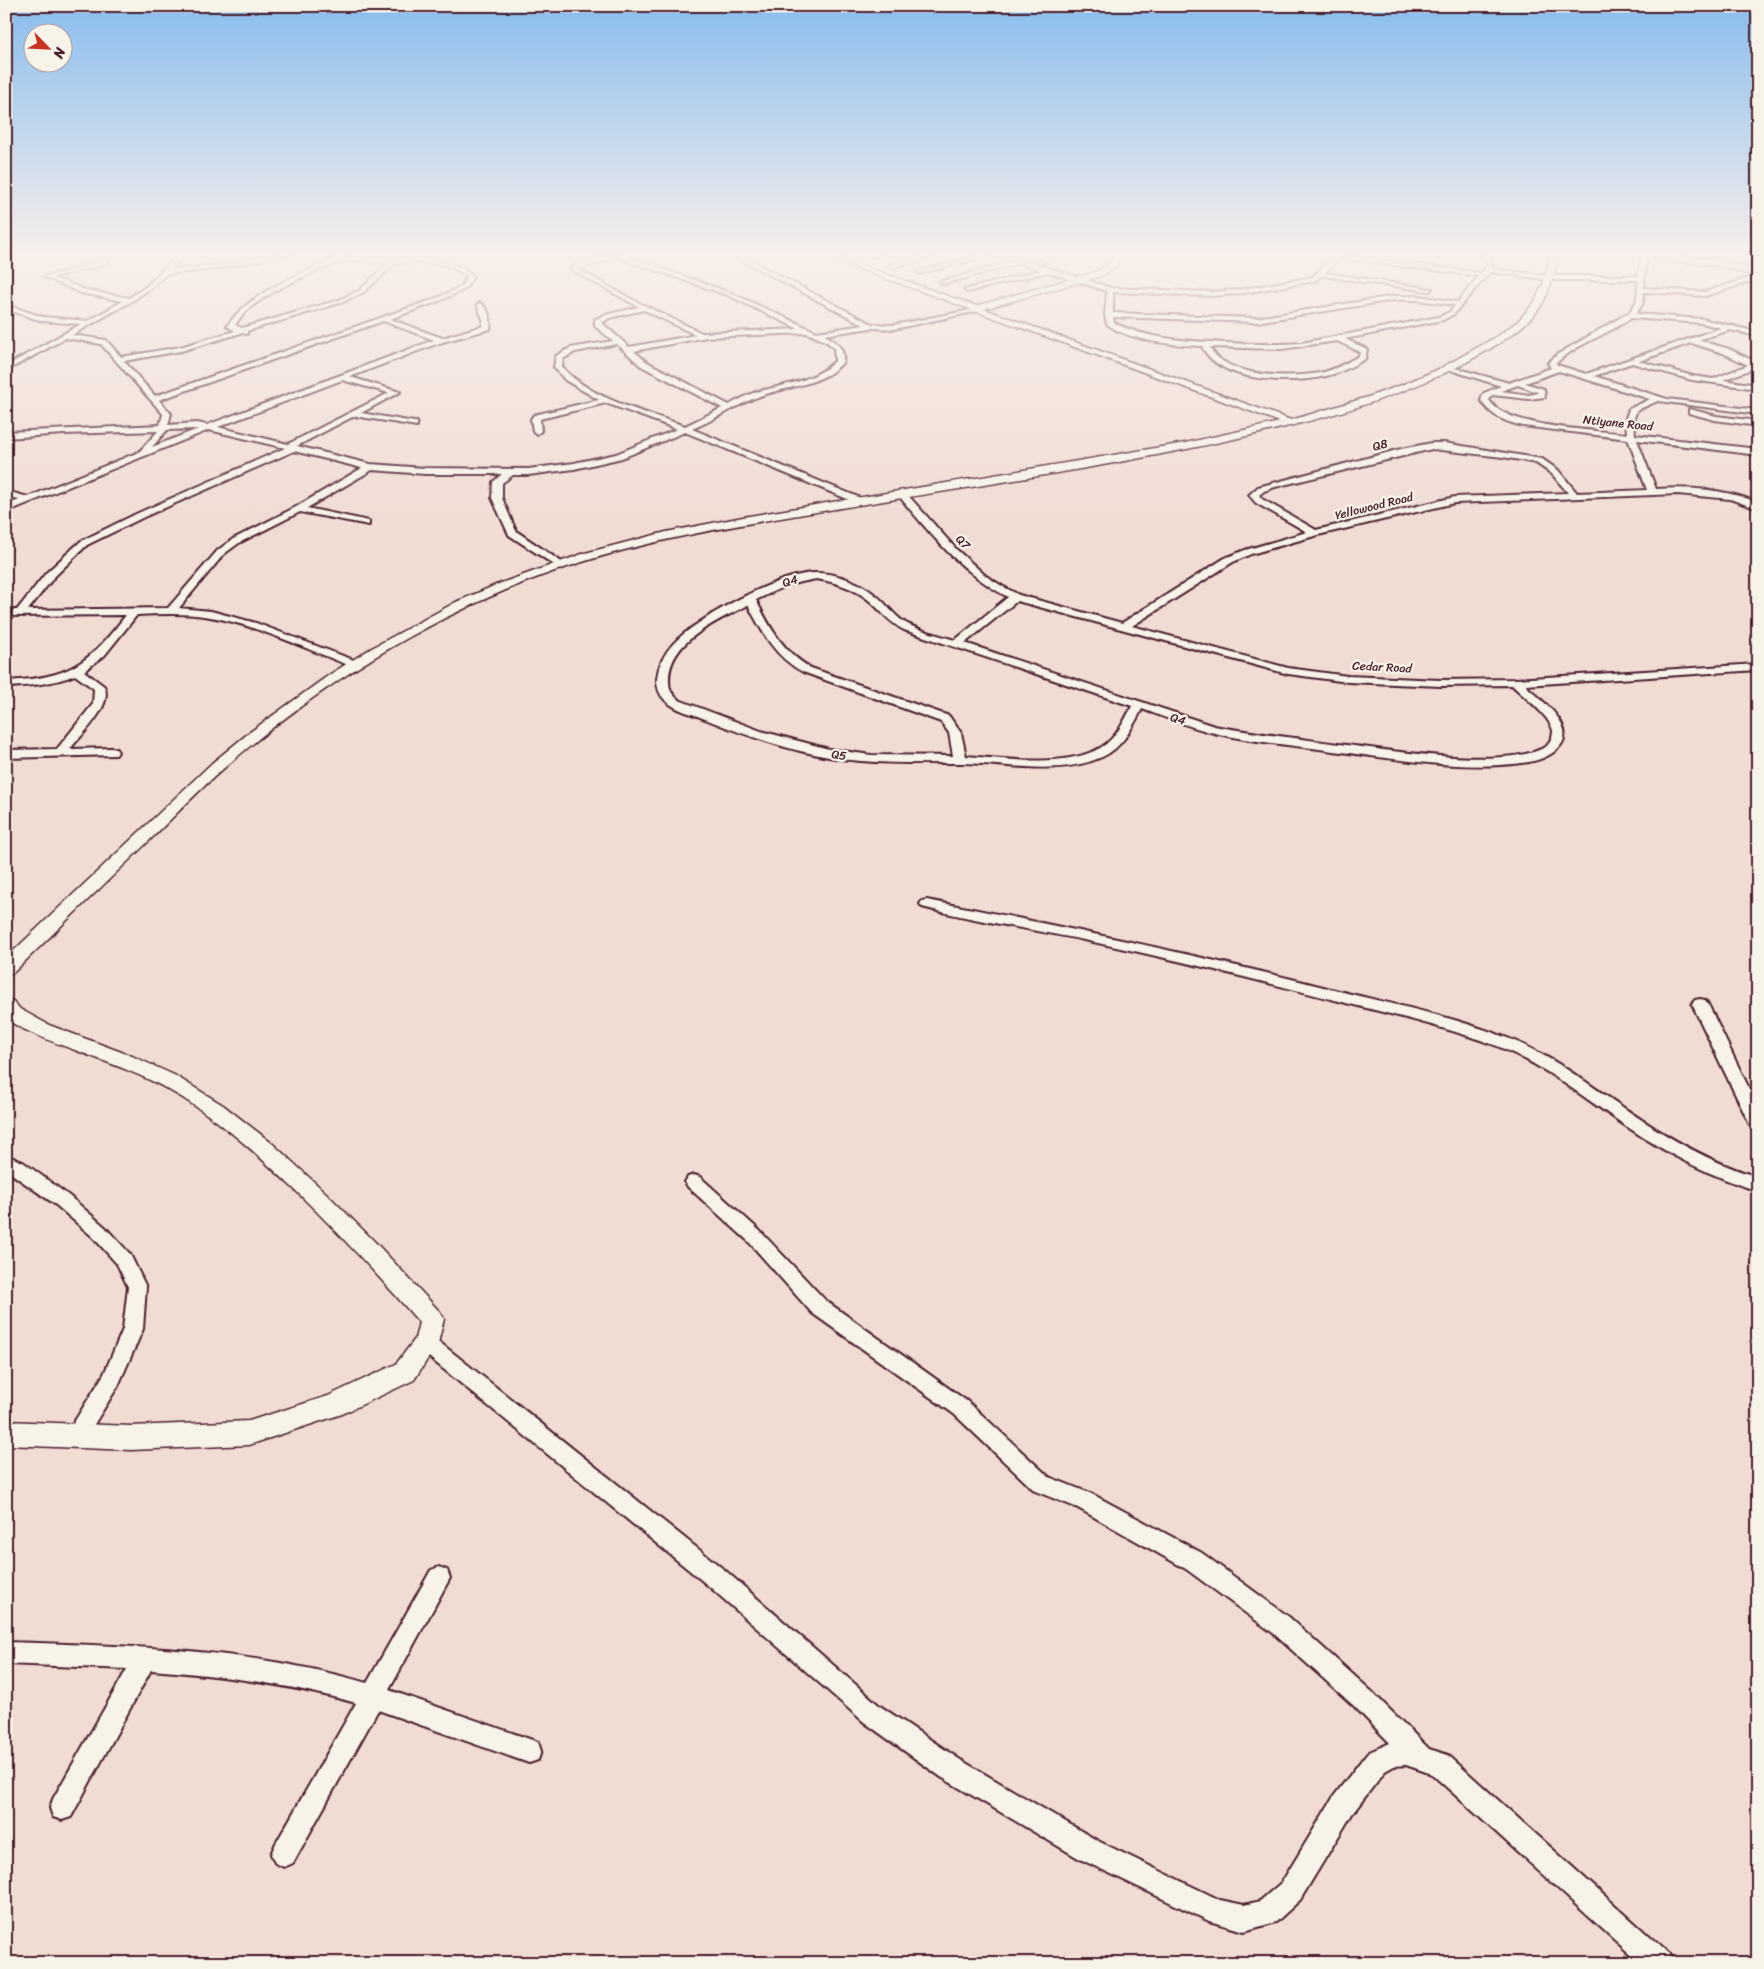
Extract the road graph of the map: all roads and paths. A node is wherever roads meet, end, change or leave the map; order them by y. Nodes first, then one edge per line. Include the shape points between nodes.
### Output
1 (47, 346) edge
2 (106, 346) edge
3 (193, 346) edge
4 (307, 346) edge
5 (426, 346) edge
6 (599, 346) edge
7 (622, 346) edge
8 (650, 346) edge
9 (836, 346) edge
10 (1079, 346) edge
11 (1206, 346) edge
12 (1252, 346) edge
13 (1287, 346) edge
14 (1353, 346) edge
15 (1489, 346) edge
16 (1576, 346) edge
17 (1677, 346) edge
18 (1709, 346) edge
19 (627, 350) junction
20 (119, 360) junction
21 (1632, 361) junction
22 (1756, 366) edge
23 (1448, 368) junction
24 (1559, 368) junction
25 (6, 369) edge
26 (1588, 376) junction
27 (344, 378) junction
28 (1709, 382) junction
29 (1519, 383) junction
30 (1510, 386) junction
31 (1758, 387) edge
32 (1492, 392) junction
33 (1658, 398) junction
34 (155, 399) junction
35 (608, 400) junction
36 (1683, 404) junction
37 (728, 408) junction
38 (1758, 412) edge
39 (354, 414) junction
40 (1291, 423) junction
41 (414, 424) dead end
42 (1758, 424) edge
43 (164, 426) junction
44 (210, 427) junction
45 (686, 429) junction
46 (537, 431) dead end
47 (6, 435) edge
48 (1631, 437) junction
49 (291, 448) junction
50 (1758, 452) edge
51 (139, 456) junction
52 (370, 467) junction
53 (511, 472) junction
54 (1652, 491) junction
55 (6, 494) edge
56 (902, 494) junction
57 (1575, 496) junction
58 (28, 500) junction
59 (860, 501) junction
60 (1758, 506) edge
61 (6, 509) edge
62 (299, 509) junction
63 (366, 523) dead end
64 (1315, 533) junction
65 (559, 565) junction
66 (1015, 597) junction
67 (750, 599) junction
68 (134, 612) junction
69 (171, 612) junction
70 (6, 613) edge
71 (20, 613) junction
72 (1124, 626) junction
73 (957, 644) junction
74 (355, 664) junction
75 (1758, 667) edge
76 (75, 671) junction
77 (1515, 682) junction
78 (6, 684) edge
79 (1138, 706) junction
80 (61, 752) junction
81 (112, 752) dead end
82 (6, 754) edge
83 (960, 760) junction
84 (927, 904) dead end
85 (6, 969) edge
86 (1700, 1004) dead end
87 (6, 1006) edge
88 (1758, 1125) edge
89 (6, 1162) edge
90 (694, 1182) dead end
91 (1758, 1184) edge
92 (426, 1343) junction
93 (6, 1433) edge
94 (76, 1435) junction
95 (439, 1578) dead end
96 (6, 1654) edge
97 (145, 1659) junction
98 (374, 1696) junction
99 (529, 1751) dead end
100 (1420, 1756) junction
101 (62, 1808) dead end
102 (284, 1854) dead end
103 (1660, 1963) edge

1 - 25 street
2 - 20 street
3 - 20 street
4 - 34 street
5 - 27 street
6 - 35 street via 568,352 559,358 558,363 570,381
7 - 19 street
8 - 19 street
9 - 37 street via 841,358 836,366 818,377
10 - 40 street
11 - 14 street via 1212,357 1239,370 1297,377 1324,375 1355,362 1364,351
12 - 13 street
15 - 23 street
16 - 24 street via 1552,363
17 - 21 street
18 - 22 street
19 - 37 street via 644,364
20 - 34 street
21 - 26 street
21 - 28 street
22 - 28 street
23 - 30 street
23 - 40 street via 1358,404
24 - 26 street
24 - 29 street
26 - 33 street
27 - 39 street via 396,392
27 - 44 street
28 - 31 street
29 - 30 street
29 - 32 street via 1541,391 1542,395 1529,397
30 - 32 street
32 - 48 street, Ntiyane Road via 1485,400 1491,409 1513,421
33 - 36 street
33 - 48 street via 1633,409
34 - 43 street via 168,414
35 - 45 street
35 - 46 street via 537,416
36 - 38 street
36 - 42 street via 1698,414
37 - 45 street
39 - 41 street
39 - 49 street
40 - 56 street via 1185,446
43 - 44 street
43 - 47 street
43 - 51 street via 157,439
44 - 49 street
44 - 51 street
45 - 53 street via 600,462
45 - 59 street
48 - 50 street, Ntiyane Road
48 - 54 street via 1651,480
49 - 52 street
49 - 71 street via 84,543 50,575
51 - 58 street
52 - 53 street
52 - 62 street
53 - 65 street via 498,482 497,498 510,530
54 - 57 street, Yellowood Road
54 - 60 street, Yellowood Road via 1698,493
55 - 58 street
56 - 59 street
56 - 66 street, Q7 via 975,572
57 - 64 street, Yellowood Road via 1455,500
57 - 64 street, Q8 via 1555,472 1539,461 1444,446 1401,452 1281,482 1261,488 1254,495
58 - 61 street
59 - 65 street via 688,530
62 - 63 street
62 - 69 street via 221,552
64 - 72 street, Yellowood Road via 1229,560
65 - 74 street via 429,621
66 - 72 street, Cedar Road
66 - 73 street
67 - 73 street, Q4 via 790,579 810,576 833,579 873,598 899,624
67 - 83 street via 789,660 807,670 945,720 957,736
67 - 83 street, Q5 via 691,633 677,646 665,665 662,677 668,697 736,727 827,753 850,757
68 - 69 street
68 - 71 street
68 - 76 street via 99,655
69 - 74 street via 211,614 252,625
70 - 71 street
72 - 77 street, Cedar Road via 1256,663 1316,675 1395,682
73 - 79 street, Q4
74 - 85 street via 287,710 217,766
75 - 77 street, Cedar Road
76 - 78 street via 45,681
76 - 80 street via 100,688 101,698 99,705
77 - 79 street, Q4 via 1553,719 1559,732 1552,748 1529,758 1454,761 1411,758 1233,733
79 - 83 street, Q5 via 1118,741 1096,755 1039,762
80 - 81 street
80 - 82 street
84 - 91 street via 1192,958 1441,1022 1502,1042 1564,1073 1660,1140 1712,1167
86 - 88 street
87 - 92 street via 28,1023 124,1060 175,1084 231,1121 276,1159 387,1267 432,1319
89 - 94 street via 62,1200 99,1232 124,1259 137,1287 133,1329 111,1380
90 - 100 street via 754,1236 819,1306 962,1408 1042,1484 1084,1501 1194,1562 1281,1625
92 - 94 street via 405,1372 333,1406 250,1433 131,1438
92 - 100 street via 719,1580 872,1714 950,1768 1088,1850 1218,1912 1244,1918 1267,1913 1291,1891 1343,1805 1376,1762 1392,1754
93 - 94 street
95 - 98 street
96 - 97 street
97 - 98 street via 228,1665 286,1674
97 - 101 street
98 - 99 street
98 - 102 street
100 - 103 street via 1439,1764

